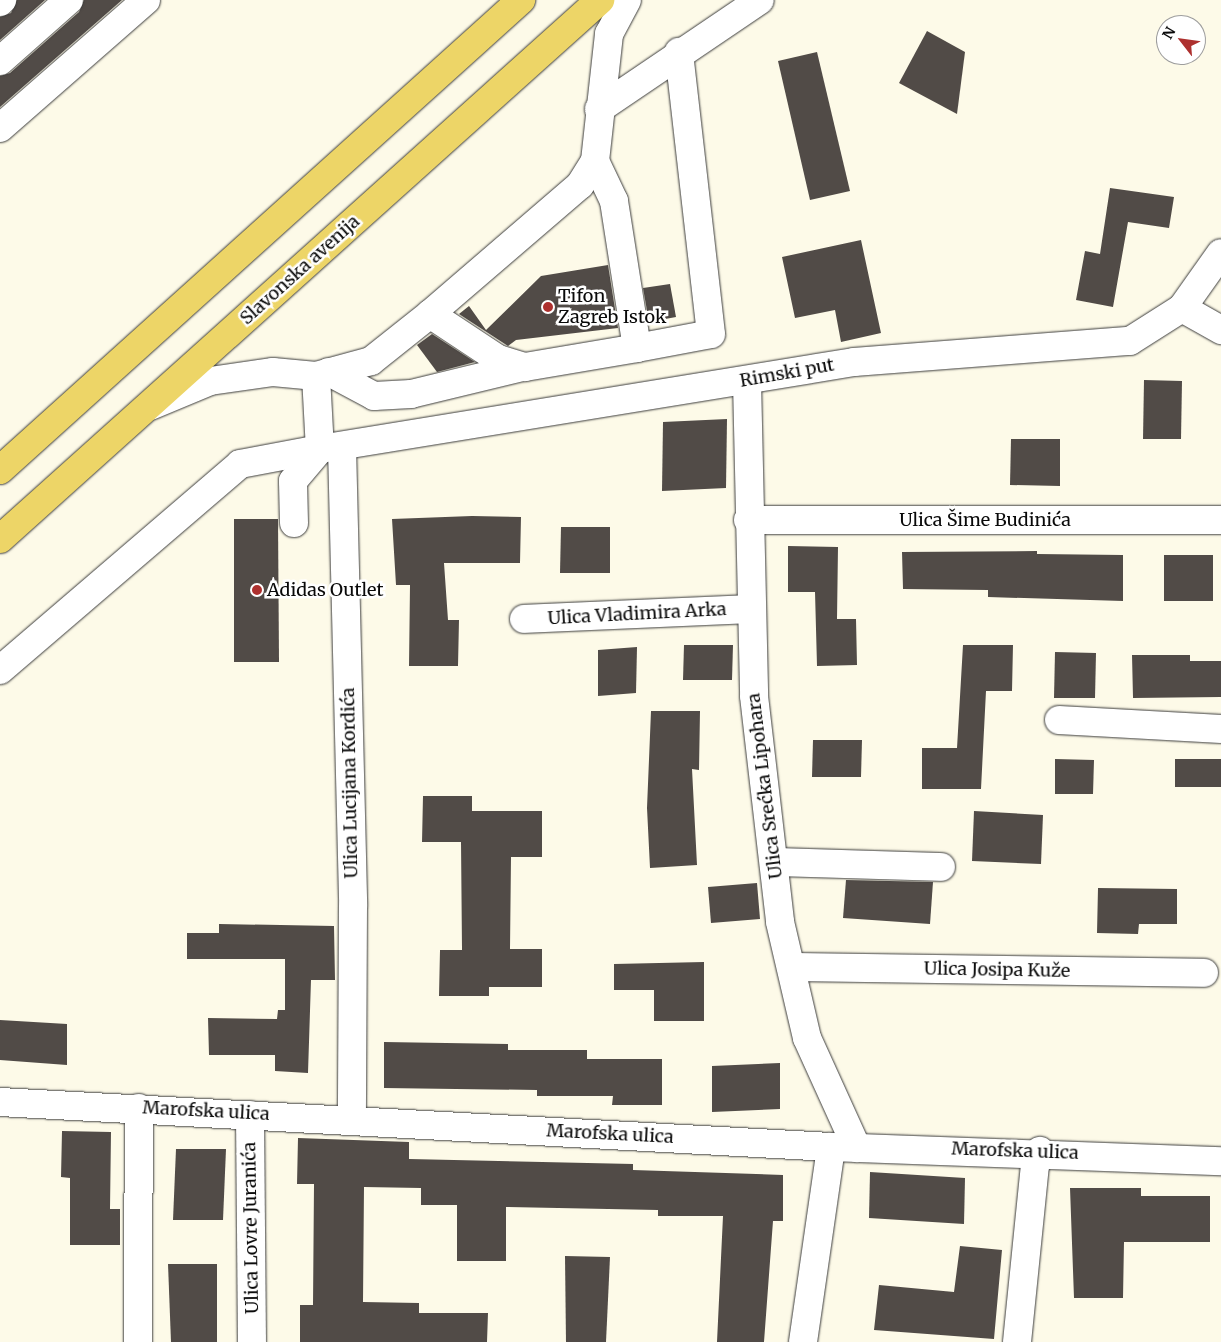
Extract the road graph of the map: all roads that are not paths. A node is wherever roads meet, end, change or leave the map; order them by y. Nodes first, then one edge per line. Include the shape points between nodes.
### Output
1 (70, 0) edge
2 (146, 0) edge
3 (521, 0) edge
4 (600, 0) edge
5 (627, 0) edge
6 (760, 0) edge
7 (679, 52) junction
8 (0, 61) edge
9 (599, 109) junction
10 (0, 128) edge
11 (595, 161) junction
12 (1221, 252) edge
13 (1182, 308) junction
14 (430, 314) junction
15 (1221, 330) edge
16 (638, 348) junction
17 (525, 367) junction
18 (322, 374) junction
19 (747, 381) junction
20 (146, 408) junction
21 (331, 448) junction
22 (0, 470) edge
23 (748, 520) junction
24 (1221, 520) edge
25 (294, 523) dead end
26 (0, 539) edge
27 (749, 609) junction
28 (524, 620) dead end
29 (0, 670) edge
30 (1059, 720) dead end
31 (1221, 728) edge
32 (774, 862) junction
33 (942, 867) dead end
34 (791, 967) junction
35 (1204, 973) dead end
36 (0, 1102) edge
37 (140, 1108) junction
38 (250, 1115) junction
39 (352, 1118) junction
40 (844, 1147) junction
41 (1040, 1151) junction
42 (1221, 1160) edge
43 (138, 1342) edge
44 (252, 1342) edge
45 (803, 1342) edge
46 (1017, 1342) edge

1 - 8 street
2 - 10 street
3 - 22 main road
4 - 20 main road, Slavonska avenija
5 - 9 street via 609,34
6 - 7 street
7 - 9 street
7 - 16 street via 711,334
9 - 11 street
11 - 14 street via 580,185
11 - 16 street via 614,201
12 - 13 street
13 - 15 street
13 - 19 street, Rimski put via 1130,341 854,362
14 - 17 street via 478,348
14 - 18 street via 371,360
16 - 17 street
17 - 18 street via 411,394 374,396
18 - 20 street via 247,374 210,381
18 - 21 street, Ulica Lucijana Kordića
19 - 21 street, Rimski put
19 - 23 street, Ulica Srećka Lipohara
20 - 26 main road, Slavonska avenija
21 - 25 street via 293,481
21 - 29 street, Rimski put via 240,464
21 - 39 street, Ulica Lucijana Kordića via 353,906
23 - 24 street, Ulica Šime Budinića
23 - 27 street, Ulica Srećka Lipohara
27 - 28 street, Ulica Vladimira Arka
27 - 32 street, Ulica Srećka Lipohara via 762,794
30 - 31 street
32 - 33 street
32 - 34 street, Ulica Srećka Lipohara via 780,922
34 - 35 street, Ulica Josipa Kuže
34 - 40 street, Ulica Srećka Lipohara via 807,1038
36 - 37 street, Marofska ulica
37 - 38 street, Marofska ulica
37 - 43 street
38 - 39 street, Marofska ulica
38 - 44 street, Ulica Lovre Juranića
39 - 40 street, Marofska ulica
40 - 41 street, Marofska ulica
40 - 45 street
41 - 42 street, Marofska ulica
41 - 46 street via 1035,1166

